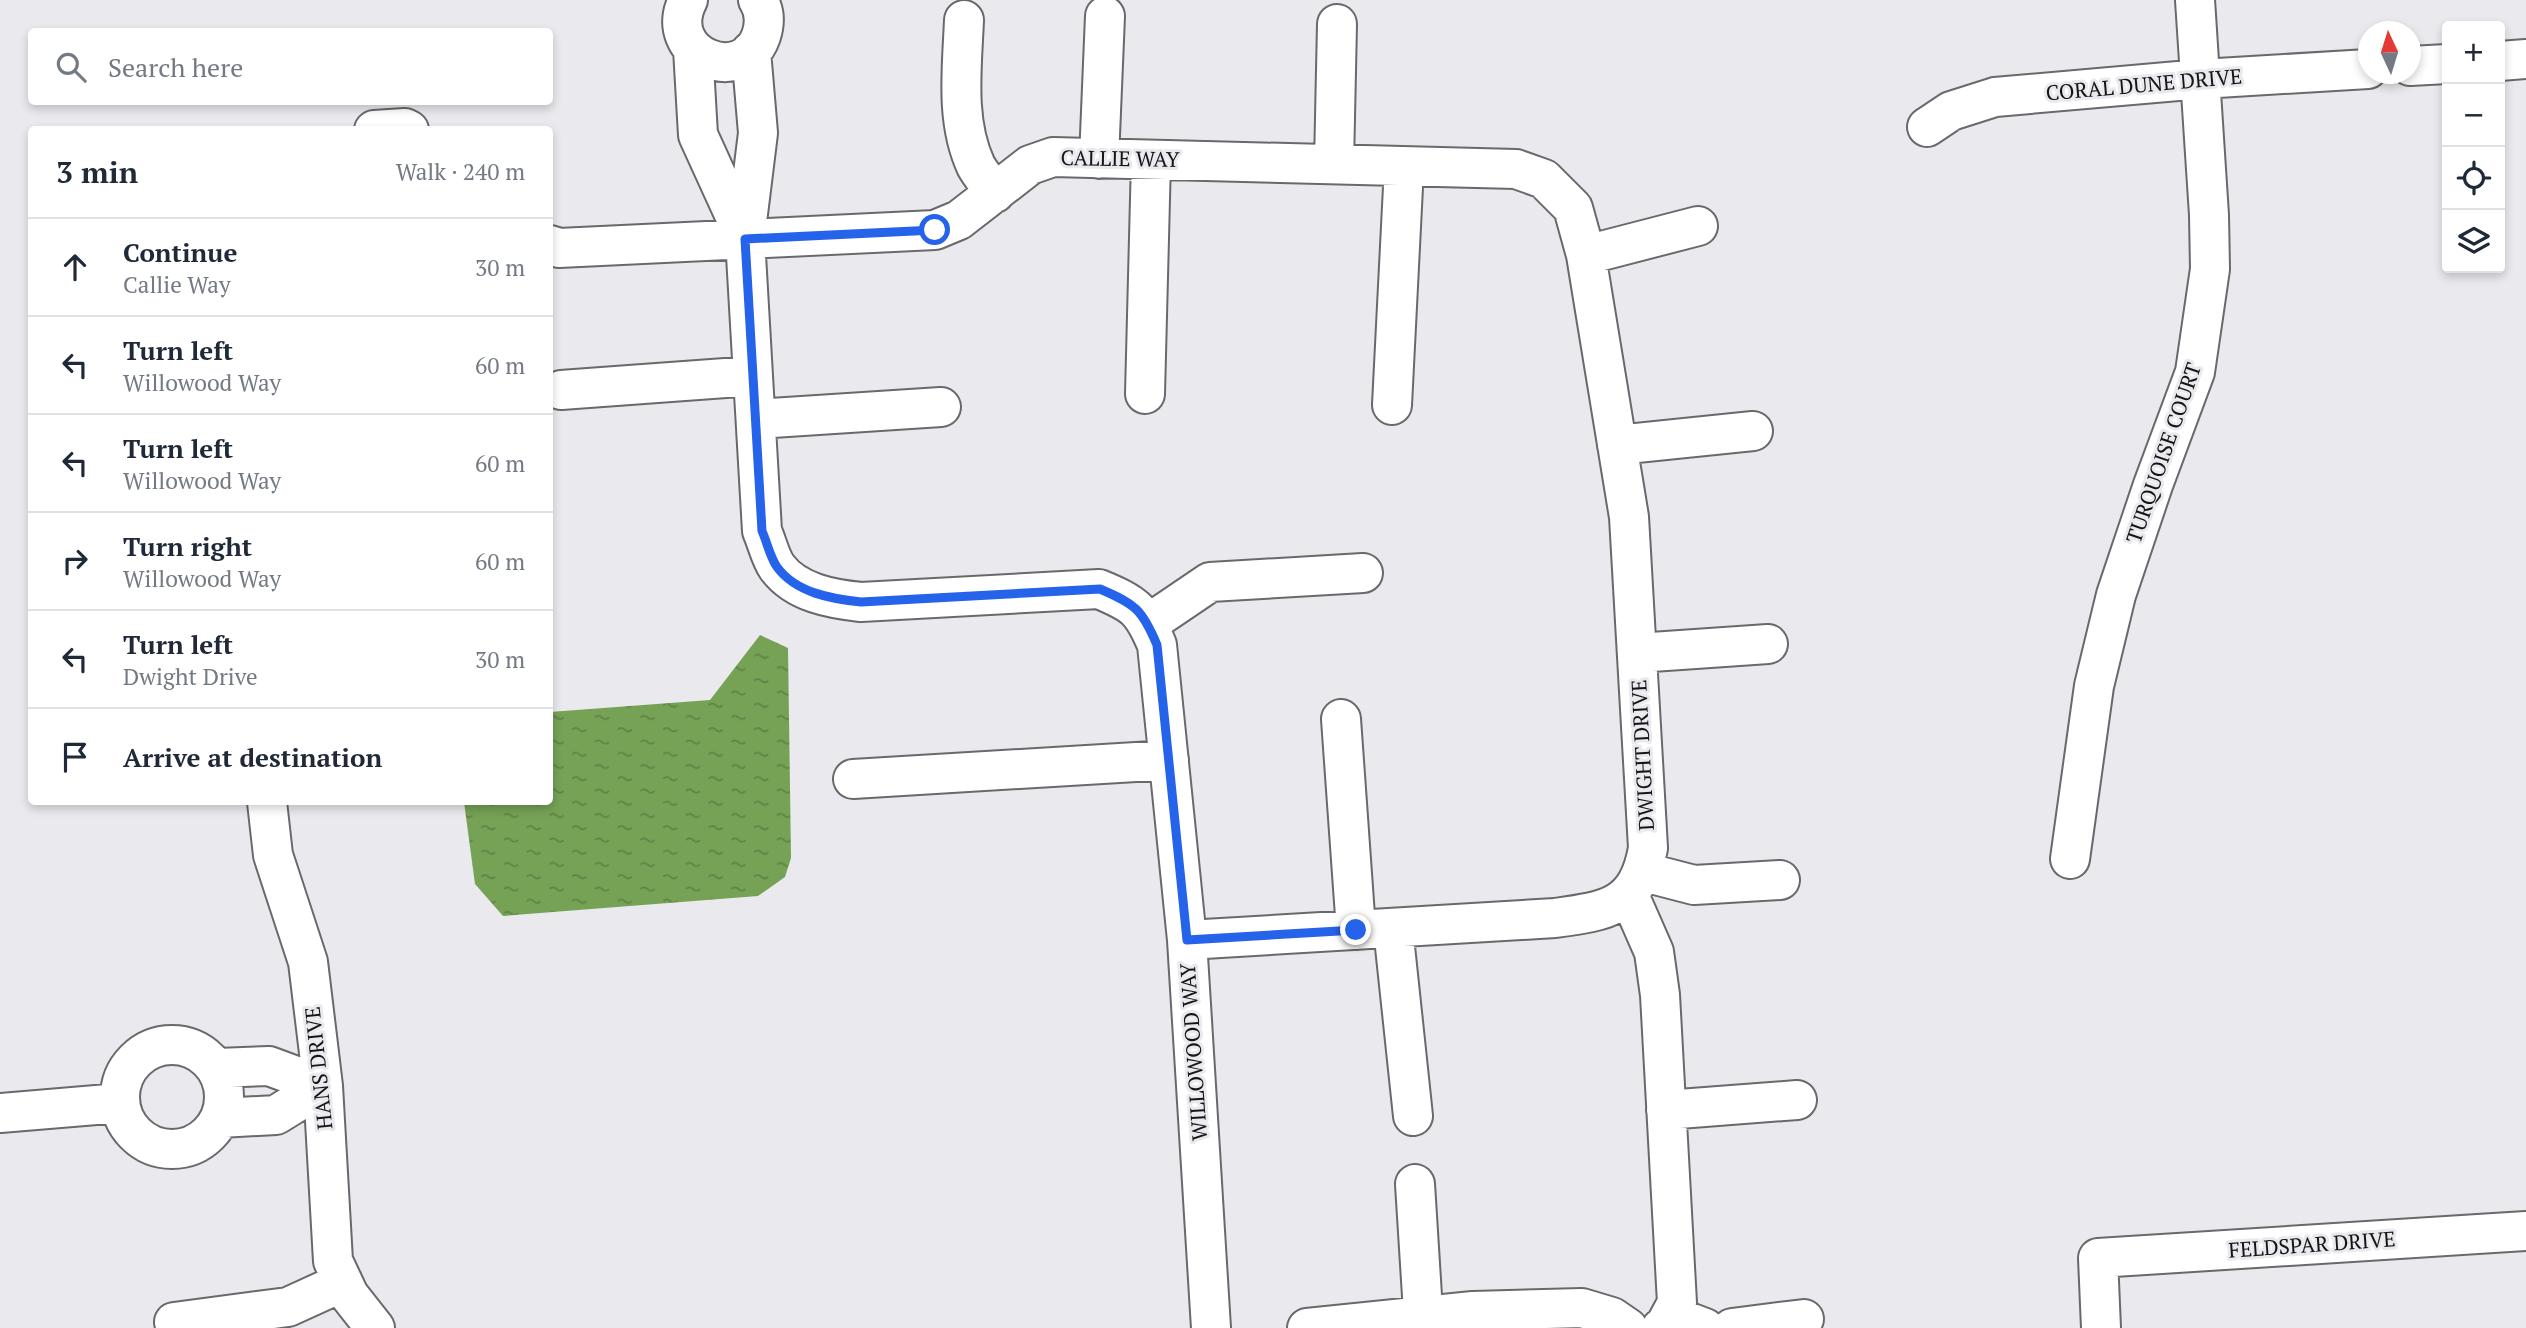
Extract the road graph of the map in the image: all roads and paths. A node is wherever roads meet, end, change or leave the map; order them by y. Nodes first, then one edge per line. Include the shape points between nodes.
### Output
1 (688, 0) edge
2 (758, 0) edge
3 (2195, 0) edge
4 (1105, 16) dead end
5 (964, 20) dead end
6 (1337, 24) dead end
7 (693, 49) junction
8 (751, 51) junction
9 (2526, 59) edge
10 (2505, 61) edge
11 (2442, 64) edge
12 (2421, 65) edge
13 (2358, 70) edge
14 (2201, 79) junction
15 (1927, 127) dead end
16 (1099, 159) junction
17 (1152, 160) junction
18 (1334, 164) junction
19 (1404, 167) junction
20 (1544, 179) joint
21 (995, 193) junction
22 (1698, 226) dead end
23 (745, 239) junction
24 (553, 246) edge
25 (1586, 255) junction
26 (753, 376) junction
27 (561, 390) dead end
28 (1145, 394) dead end
29 (1392, 405) dead end
30 (941, 407) dead end
31 (756, 419) junction
32 (1753, 431) dead end
33 (1617, 445) junction
34 (1363, 572) dead end
35 (1149, 624) junction
36 (1768, 644) dead end
37 (1637, 653) junction
38 (1341, 719) dead end
39 (1168, 760) junction
40 (853, 779) dead end
41 (267, 805) edge
42 (2070, 859) dead end
43 (1780, 880) dead end
44 (1636, 884) junction
45 (1375, 929) junction
46 (1187, 940) junction
47 (216, 1068) junction
48 (323, 1086) junction
49 (1797, 1100) dead end
50 (120, 1103) junction
51 (1666, 1110) junction
52 (0, 1114) edge
53 (1413, 1116) dead end
54 (220, 1118) junction
55 (1415, 1184) dead end
56 (2526, 1231) edge
57 (343, 1282) junction
58 (1804, 1319) dead end
59 (174, 1322) dead end
60 (1423, 1322) edge
61 (1679, 1324) edge
62 (375, 1328) edge
63 (1211, 1328) edge
64 (1307, 1328) edge
65 (1628, 1328) edge
66 (1732, 1328) edge
67 (2101, 1328) edge

1 - 7 street, WILLOWOOD WAY via 681,19
2 - 8 street, WILLOWOOD WAY via 763,30
3 - 14 street, TURQUOISE COURT
4 - 16 street
5 - 21 street via 965,134 977,167
6 - 18 street
7 - 8 street via 711,61 722,62
7 - 23 street, WILLOWOOD WAY via 698,135
8 - 23 street, WILLOWOOD WAY via 758,134
9 - 10 street
11 - 12 street
13 - 14 street, CORAL DUNE DRIVE
14 - 15 street, CORAL DUNE DRIVE via 1995,97 1951,111
14 - 42 street, TURQUOISE COURT via 2210,269 2195,372 2116,596 2094,686
16 - 17 street, CALLIE WAY
16 - 21 street, CALLIE WAY via 1053,157 1030,165
17 - 18 street, CALLIE WAY
17 - 28 street
18 - 19 street, CALLIE WAY
19 - 20 street, CALLIE WAY via 1516,169
19 - 29 street
20 - 25 street, DWIGHT DRIVE via 1573,208
21 - 23 street, CALLIE WAY via 960,220 935,230
22 - 25 street
23 - 24 street, CALLIE WAY
23 - 26 street, WILLOWOOD WAY
25 - 33 street, DWIGHT DRIVE
26 - 27 street
26 - 31 street, WILLOWOOD WAY
30 - 31 street
31 - 35 street, WILLOWOOD WAY via 762,531 778,567 803,589 861,602 1100,589 1130,601
32 - 33 street
33 - 37 street, DWIGHT DRIVE via 1629,517
34 - 35 street via 1210,582
35 - 39 street, WILLOWOOD WAY via 1157,645
36 - 37 street
37 - 44 street, DWIGHT DRIVE via 1648,848
38 - 45 street
39 - 40 street
39 - 46 street, WILLOWOOD WAY
41 - 48 street, HANS DRIVE via 273,855 308,962
43 - 44 street
44 - 45 street via 1598,912
44 - 51 street via 1660,995
45 - 46 street
45 - 53 street
46 - 63 street, WILLOWOOD WAY
47 - 48 street via 269,1066
47 - 50 street via 206,1056 177,1045 147,1051 126,1073
47 - 54 street via 224,1092
48 - 54 street via 276,1115
48 - 57 street, HANS DRIVE via 333,1261
49 - 51 street
50 - 52 street
50 - 54 street via 135,1133 164,1148 197,1143
51 - 61 street
55 - 60 street
56 - 67 street, FELDSPAR DRIVE via 2098,1258
57 - 59 street via 288,1307
57 - 62 street, HANS DRIVE
58 - 66 street
60 - 64 street
60 - 65 street via 1473,1311 1582,1308 1612,1317

